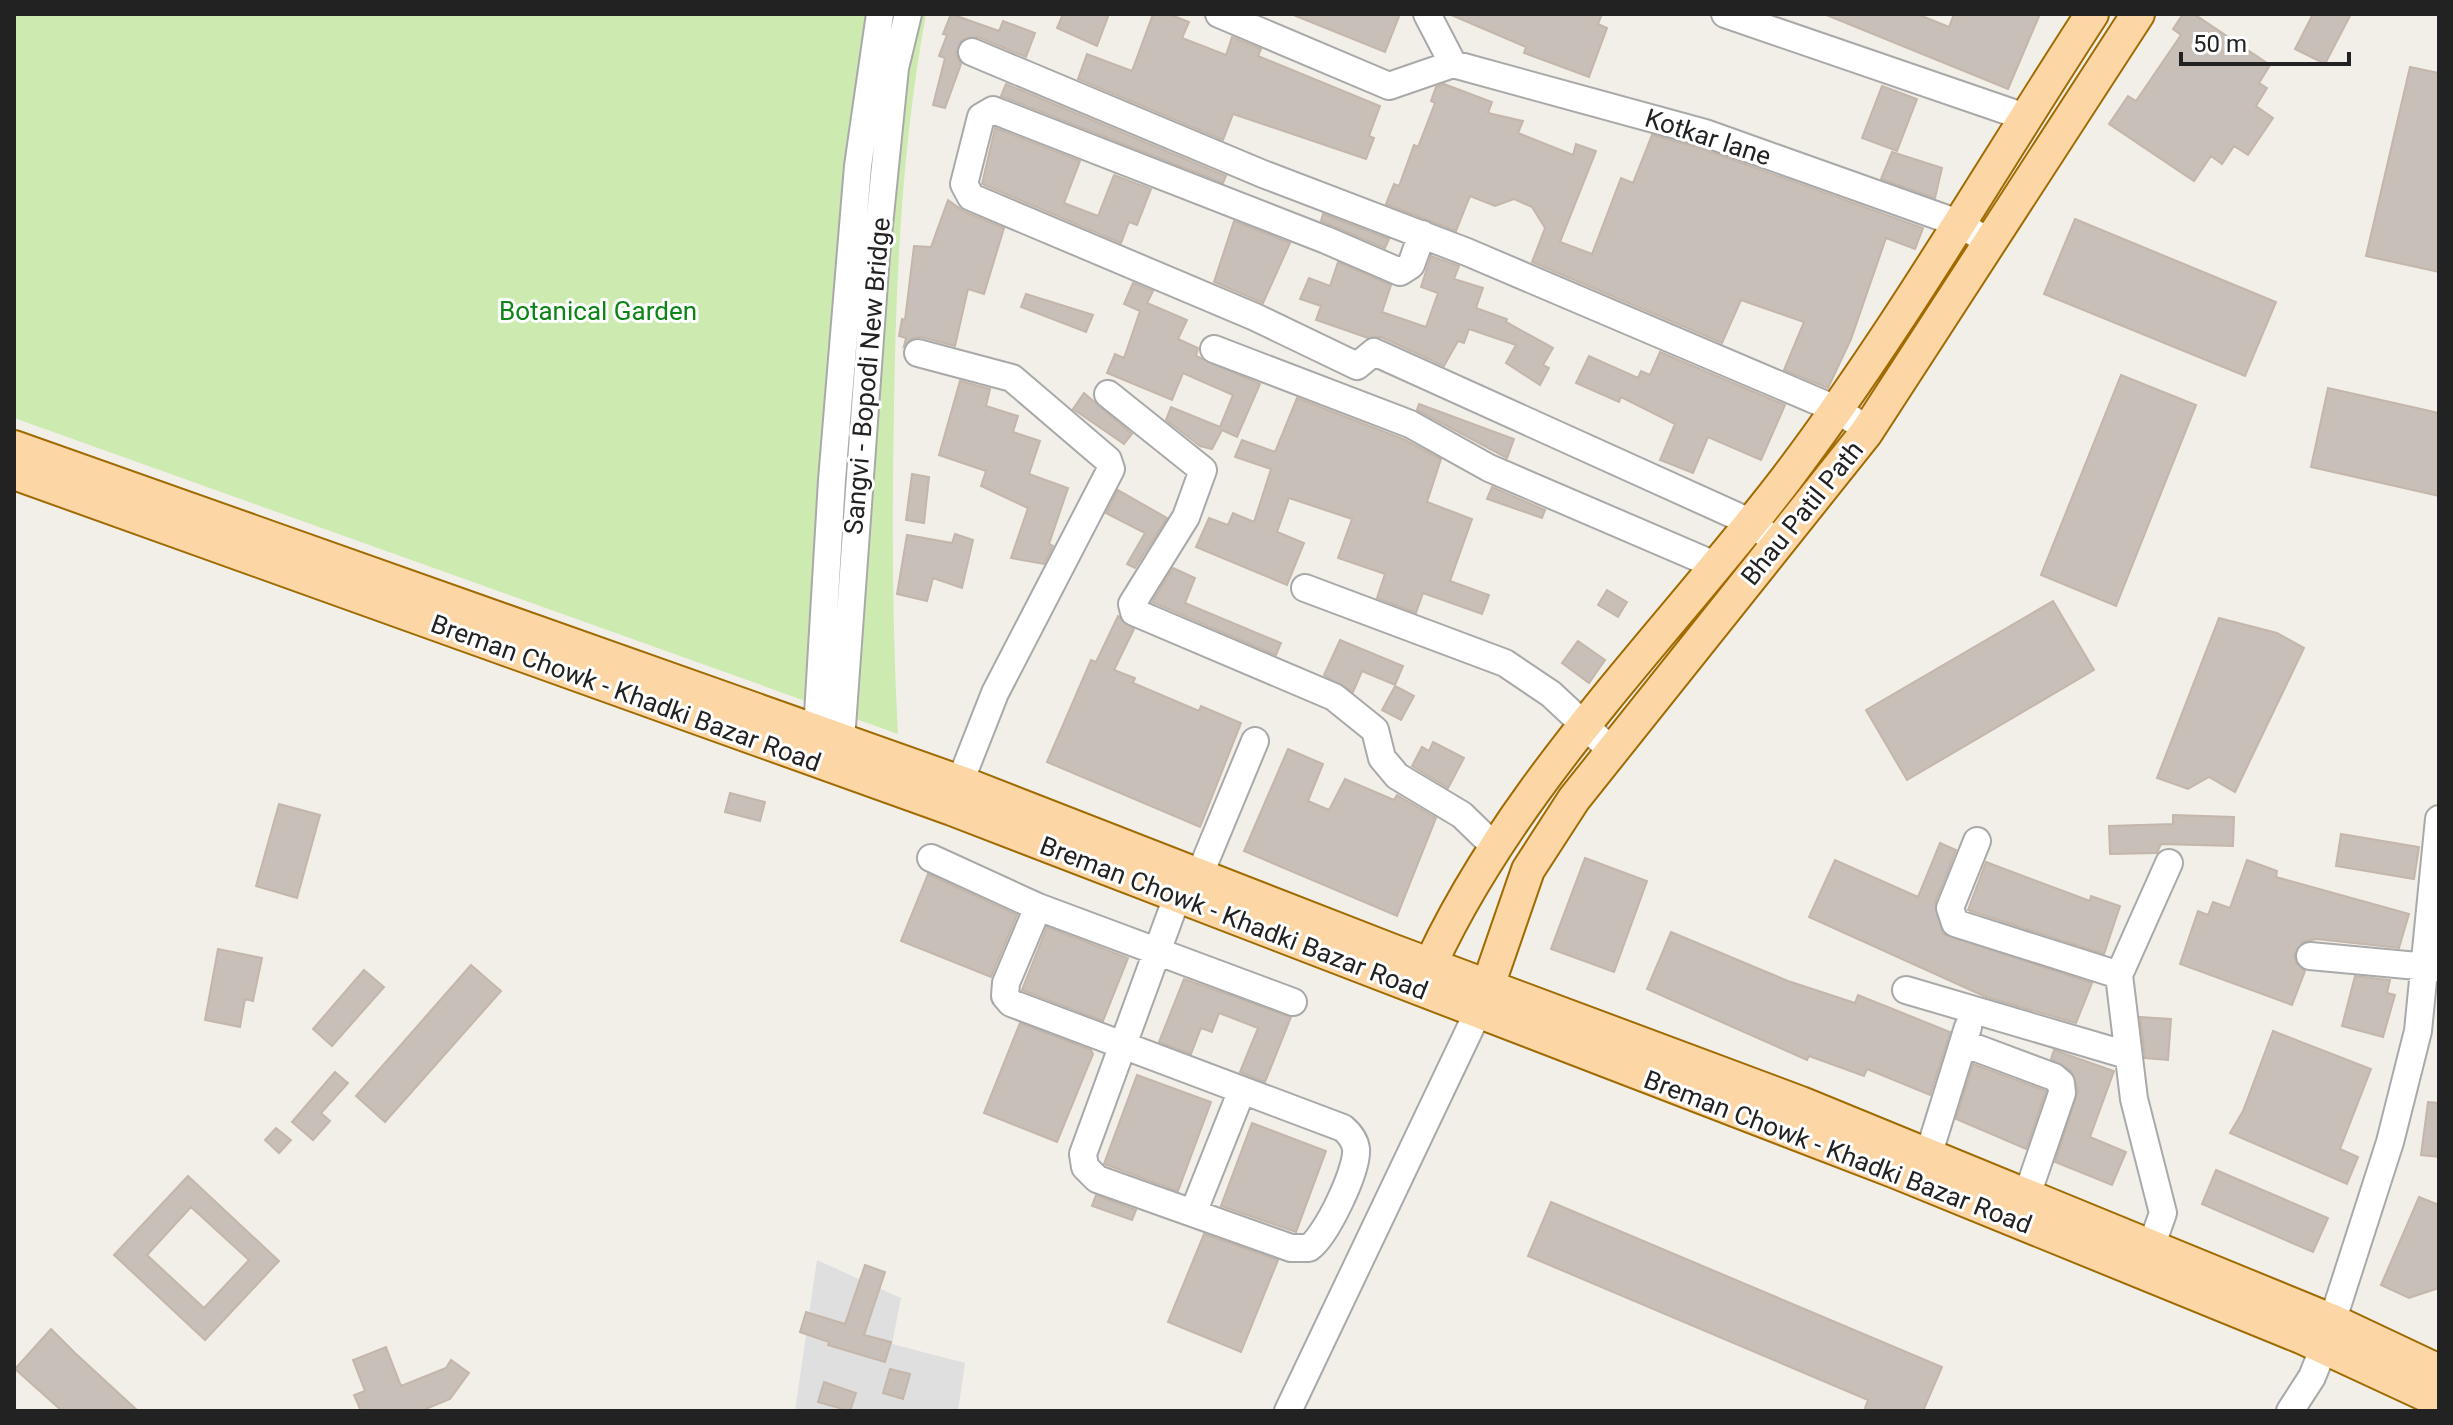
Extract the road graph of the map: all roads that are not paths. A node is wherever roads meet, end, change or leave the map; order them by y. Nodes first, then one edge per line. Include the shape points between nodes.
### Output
1 (880, 14) edge
2 (908, 14) edge
3 (1219, 14) edge
4 (1427, 14) edge
5 (1725, 14) edge
6 (2092, 14) edge
7 (2138, 14) edge
8 (972, 52) dead end
9 (1453, 64) junction
10 (2025, 117) junction
11 (1958, 223) junction
12 (1422, 234) junction
13 (1991, 243) junction
14 (1214, 349) dead end
15 (918, 353) dead end
16 (1108, 394) dead end
17 (1838, 410) junction
18 (1868, 430) junction
19 (14, 447) edge
20 (14, 473) edge
21 (1752, 523) junction
22 (1778, 543) junction
23 (1717, 566) junction
24 (1305, 588) dead end
25 (1686, 605) junction
26 (835, 619) junction
27 (1712, 625) junction
28 (1585, 728) junction
29 (829, 736) junction
30 (1255, 741) dead end
31 (1612, 751) junction
32 (956, 796) junction
33 (2439, 819) edge
34 (1977, 841) dead end
35 (1496, 848) junction
36 (931, 858) dead end
37 (2169, 863) dead end
38 (1188, 886) junction
39 (1038, 907) junction
40 (1157, 951) junction
41 (2310, 956) dead end
42 (2431, 968) edge
43 (2119, 975) junction
44 (1425, 977) junction
45 (1906, 990) dead end
46 (1484, 1000) junction
47 (1293, 1002) dead end
48 (1973, 1012) junction
49 (1963, 1043) junction
50 (1123, 1045) junction
51 (2127, 1055) junction
52 (1242, 1090) junction
53 (1928, 1156) junction
54 (2027, 1195) junction
55 (1193, 1213) junction
56 (2151, 1247) junction
57 (2329, 1334) junction
58 (2439, 1371) edge
59 (2439, 1401) edge
60 (1288, 1411) edge
61 (2290, 1411) edge

1 - 26 street, Sangvi - Bopodi New Bridge via 858,166
2 - 26 street, Sangvi - Bopodi New Bridge via 895,68
3 - 9 street via 1389,86
4 - 9 street
5 - 10 street
6 - 10 main road, Bhau Patil Path
7 - 13 main road, Bhau Patil Path
8 - 12 street
9 - 11 street, Kotkar lane via 1705,133
10 - 11 main road, Bhau Patil Path
11 - 13 street, Kotkar lane
11 - 17 main road, Bhau Patil Path
12 - 17 street
12 - 21 street via 1411,265 1400,272 993,110 981,117 964,184 971,197 1357,366 1374,352
13 - 18 main road, Bhau Patil Path
14 - 23 street via 1410,424 1489,468
15 - 32 street via 1012,378 1108,460 1111,469 995,693
16 - 35 street via 1203,470 1186,517 1132,604 1134,612 1334,697 1375,730 1382,758 1397,776 1462,815
17 - 18 street
17 - 21 main road, Bhau Patil Path
18 - 22 main road, Bhau Patil Path
19 - 29 main road, Breman Chowk - Khadki Bazar Road
20 - 32 main road, Breman Chowk - Khadki Bazar Road
21 - 22 street
21 - 23 main road, Bhau Patil Path
22 - 27 main road, Bhau Patil Path
23 - 25 main road, Bhau Patil Path
24 - 28 street via 1505,663 1551,694
25 - 27 main road
25 - 28 main road, Bhau Patil Path
26 - 29 street, Sangvi - Bopodi New Bridge
27 - 31 main road, Bhau Patil Path
28 - 31 street
28 - 35 main road, Bhau Patil Path
29 - 32 main road, Breman Chowk - Khadki Bazar Road
30 - 38 street
31 - 46 main road, Bhau Patil Path via 1528,870
32 - 38 main road, Breman Chowk - Khadki Bazar Road
33 - 42 street
34 - 43 street via 1950,908 1955,923
35 - 44 main road, Bhau Patil Path
36 - 39 street
37 - 43 street
38 - 40 street
38 - 44 main road, Breman Chowk - Khadki Bazar Road
39 - 40 street
39 - 50 street via 1006,983 1007,1000
40 - 47 street
40 - 50 street
41 - 42 street
42 - 57 street via 2393,1128
43 - 51 street
44 - 46 main road, Breman Chowk - Khadki Bazar Road
45 - 48 street
46 - 53 main road, Breman Chowk - Khadki Bazar Road via 1801,1103
46 - 57 main road, Breman Chowk - Khadki Bazar Road via 1896,1172
46 - 60 street
48 - 49 street
48 - 51 street
49 - 53 street
49 - 54 street via 2061,1083
50 - 52 street
50 - 55 street via 1083,1154 1085,1167 1097,1179
51 - 56 street via 2163,1213
52 - 55 street
52 - 55 street via 1343,1128 1355,1141 1356,1160 1323,1235 1309,1248 1291,1248
53 - 54 main road, Breman Chowk - Khadki Bazar Road
54 - 56 main road, Breman Chowk - Khadki Bazar Road
56 - 57 main road, Breman Chowk - Khadki Bazar Road
57 - 58 main road, Breman Chowk - Khadki Bazar Road
57 - 59 main road, Breman Chowk - Khadki Bazar Road
57 - 61 street via 2312,1377

